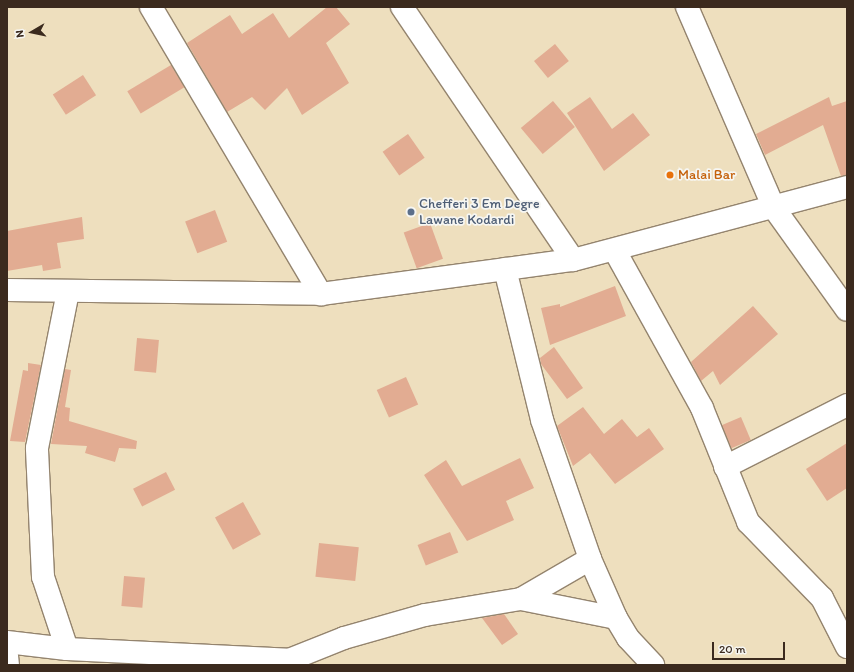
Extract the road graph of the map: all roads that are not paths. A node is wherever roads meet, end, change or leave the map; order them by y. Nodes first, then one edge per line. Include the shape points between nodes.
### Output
1 (151, 7) edge
2 (402, 7) edge
3 (687, 7) edge
4 (847, 187) edge
5 (774, 208) junction
6 (615, 251) junction
7 (574, 260) junction
8 (505, 269) junction
9 (7, 290) edge
10 (68, 291) junction
11 (321, 294) junction
12 (847, 310) edge
13 (847, 405) edge
14 (724, 467) junction
15 (590, 559) junction
16 (521, 599) junction
17 (616, 618) junction
18 (7, 642) edge
19 (847, 647) edge
20 (67, 649) junction
21 (7, 656) edge
22 (290, 662) edge
23 (8, 665) edge
24 (653, 665) edge

1 - 11 street
2 - 7 street
3 - 5 street
4 - 5 street
5 - 6 street
5 - 12 street
6 - 7 street
6 - 14 street via 702,408
7 - 8 street
8 - 11 street
8 - 15 street via 542,420
9 - 10 street
10 - 11 street
10 - 20 street via 37,448 43,577
13 - 14 street
14 - 19 street via 748,522 822,598
15 - 16 street
15 - 17 street
16 - 17 street
16 - 22 street via 425,615 344,638
17 - 24 street via 628,638
18 - 20 street
20 - 22 street
21 - 23 street

